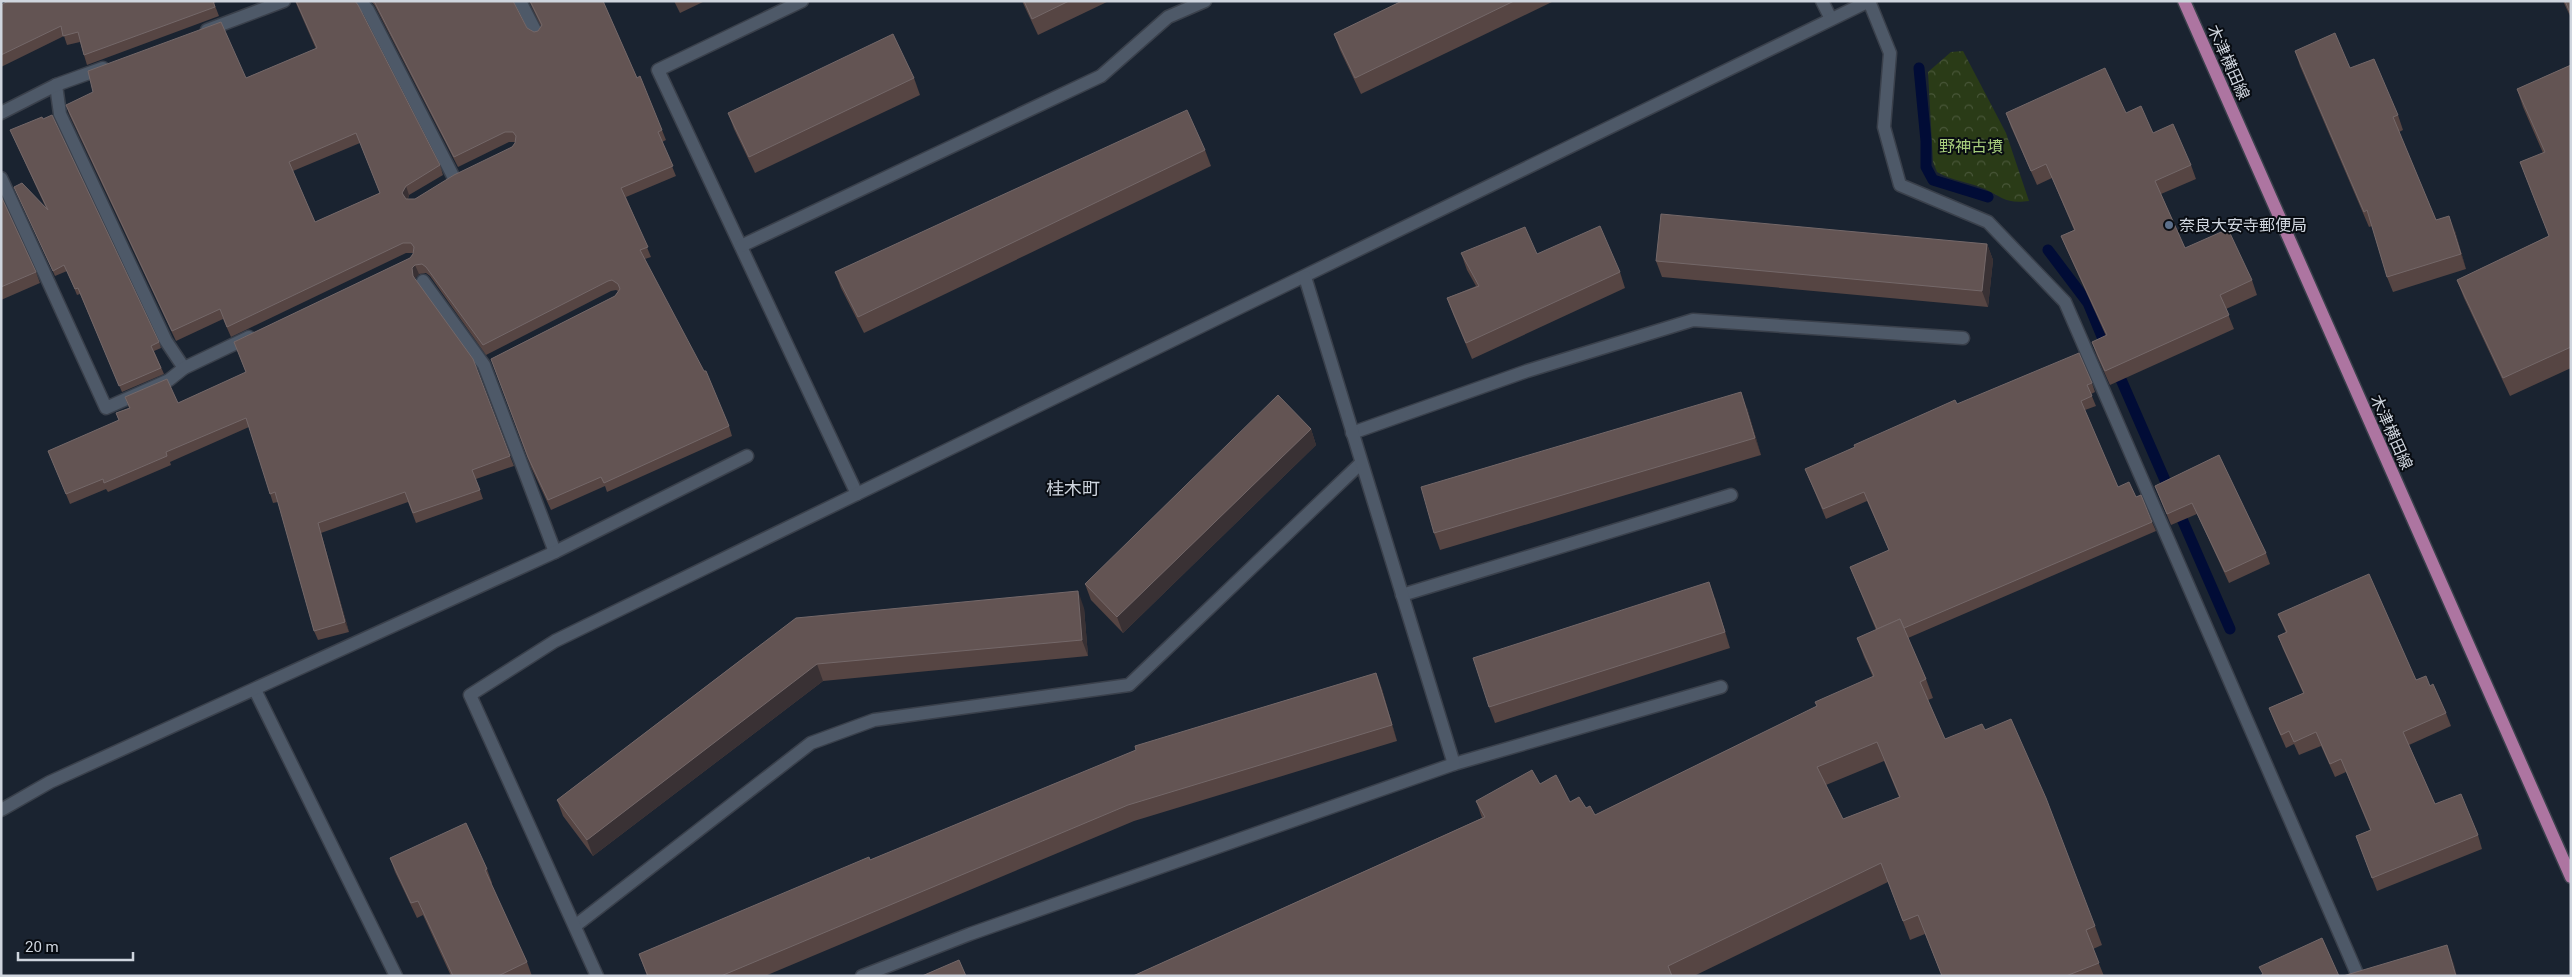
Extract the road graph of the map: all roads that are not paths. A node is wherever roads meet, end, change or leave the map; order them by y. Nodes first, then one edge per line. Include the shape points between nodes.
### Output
1 (284, 1) edge
2 (360, 1) edge
3 (520, 1) edge
4 (802, 1) edge
5 (1205, 1) edge
6 (1822, 1) edge
7 (1870, 1) edge
8 (2184, 1) edge
9 (1831, 19) junction
10 (537, 34) edge
11 (193, 35) edge
12 (111, 65) edge
13 (56, 86) junction
14 (1, 113) edge
15 (1, 178) edge
16 (454, 178) edge
17 (741, 246) junction
18 (1305, 277) junction
19 (423, 281) edge
20 (262, 331) edge
21 (1963, 338) dead end
22 (184, 368) junction
23 (1352, 433) junction
24 (747, 456) dead end
25 (1361, 463) junction
26 (857, 494) junction
27 (1731, 495) dead end
28 (555, 552) junction
29 (1402, 595) junction
30 (1721, 687) dead end
31 (255, 690) junction
32 (1454, 764) junction
33 (1, 810) edge
34 (2571, 876) edge
35 (575, 926) junction
36 (396, 976) edge
37 (597, 976) edge
38 (862, 976) edge
39 (2358, 976) edge

1 - 11 street
2 - 16 street via 368,10
3 - 10 street
4 - 17 street via 658,70
5 - 17 street via 1168,17 1101,76
6 - 9 street
7 - 9 street
7 - 39 street via 1890,52 1884,127 1900,185 1988,222 2065,302
8 - 34 main road, 木津横田線
9 - 18 street
12 - 13 street
13 - 14 street
13 - 22 street via 60,114 166,341
15 - 22 street via 106,408 169,380
17 - 26 street
18 - 23 street
18 - 26 street
19 - 28 street via 488,362
20 - 22 street
21 - 23 street via 1693,320 1527,372
23 - 25 street
24 - 28 street
25 - 29 street
25 - 35 street via 1129,684 874,720 811,743
26 - 35 street via 555,641 470,695
27 - 29 street
28 - 31 street
29 - 32 street
30 - 32 street
31 - 33 street via 50,782
31 - 36 street
32 - 38 street via 970,934
35 - 37 street

